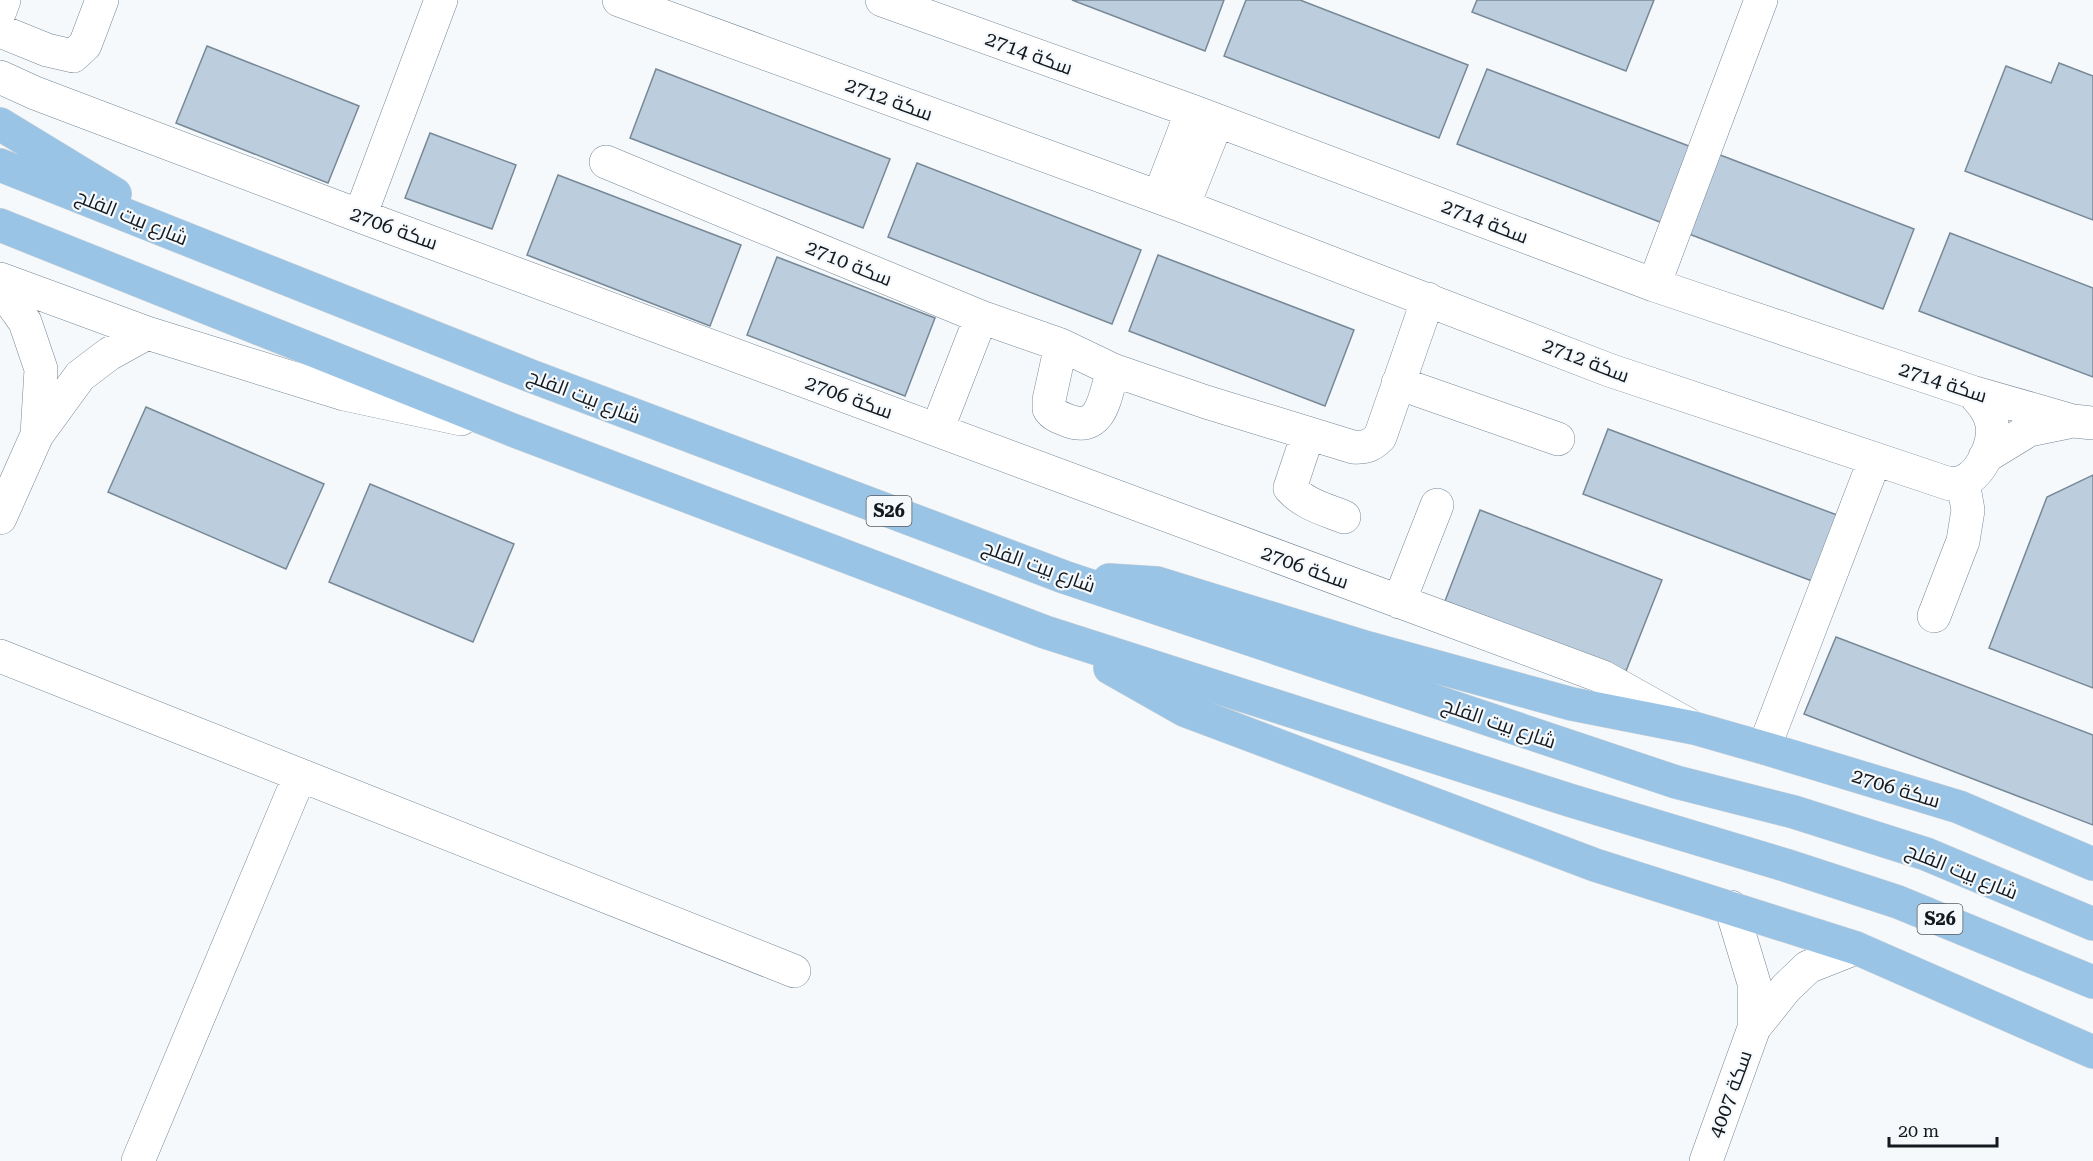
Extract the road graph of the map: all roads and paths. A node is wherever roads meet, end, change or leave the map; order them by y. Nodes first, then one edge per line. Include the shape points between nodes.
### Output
1 (4, 0) edge
2 (102, 0) edge
3 (441, 0) edge
4 (619, 0) edge
5 (882, 0) edge
6 (1761, 0) edge
7 (0, 11) edge
8 (952, 12) edge
9 (0, 31) edge
10 (47, 50) junction
11 (0, 77) edge
12 (35, 93) junction
13 (1205, 116) junction
14 (0, 124) edge
15 (606, 162) dead end
16 (0, 165) edge
17 (1171, 202) junction
18 (360, 216) junction
19 (0, 225) edge
20 (182, 237) junction
21 (0, 279) edge
22 (1654, 285) junction
23 (0, 287) edge
24 (1428, 299) junction
25 (981, 317) junction
26 (147, 333) junction
27 (1061, 345) junction
28 (1113, 369) junction
29 (1398, 383) junction
30 (1972, 392) junction
31 (2083, 422) edge
32 (510, 429) junction
33 (937, 430) junction
34 (1308, 434) junction
35 (37, 435) junction
36 (1558, 438) dead end
37 (1985, 457) junction
38 (1875, 459) junction
39 (1963, 482) junction
40 (1437, 505) dead end
41 (1344, 517) dead end
42 (0, 518) edge
43 (1064, 576) junction
44 (1400, 602) junction
45 (1934, 616) dead end
46 (1045, 632) junction
47 (0, 656) edge
48 (1694, 728) junction
49 (1764, 748) junction
50 (300, 775) junction
51 (2093, 864) edge
52 (1731, 907) junction
53 (2093, 924) edge
54 (1856, 948) junction
55 (794, 971) dead end
56 (2093, 982) edge
57 (1754, 1028) junction
58 (2093, 1052) edge
59 (138, 1161) edge
60 (1706, 1161) edge

1 - 7 street
2 - 10 street via 85,45 74,56
3 - 18 street
4 - 17 street, سكة 2712
5 - 8 street, سكة 2714
6 - 22 street
8 - 13 street, سكة 2714
9 - 10 street
10 - 12 street
11 - 12 street, سكة 2706
12 - 18 street, سكة 2706
13 - 17 street
13 - 22 street, سكة 2714
14 - 20 main road
15 - 25 street, سكة 2710
16 - 20 main road, شارع بيت الفلج / S26
17 - 24 street, سكة 2712
18 - 33 street, سكة 2706
19 - 32 main road, S26
20 - 43 main road, شارع بيت الفلج / S26 via 531,376
21 - 26 street
22 - 30 street, سكة 2714
23 - 35 street via 25,322 41,369
24 - 29 street
24 - 38 street, سكة 2712 via 1609,370
25 - 27 street, سكة 2710
25 - 33 street
26 - 32 street via 344,394
26 - 35 street via 80,376
27 - 28 street, سكة 2710
27 - 28 street via 1049,400 1053,415 1079,424 1090,423 1099,414
28 - 34 street, سكة 2710
29 - 34 street, سكة 2710 via 1380,437 1373,444 1353,447
29 - 36 street
30 - 31 street, سكة 2714
30 - 37 street via 1986,407 1992,424
31 - 37 street via 2029,430
32 - 46 main road, S26
33 - 44 street, سكة 2706
34 - 41 street via 1290,488 1309,503
35 - 42 street
37 - 39 street via 1975,473
38 - 39 street, سكة 2712 via 1950,484
38 - 49 street
39 - 45 street via 1968,510 1963,541
40 - 44 street
43 - 48 main road, سكة 2706 via 1157,583 1368,648 1572,704
43 - 53 main road, شارع بيت الفلج / S26 via 1676,782 1794,812 1926,854
44 - 48 street, سكة 2706 via 1603,677
46 - 52 main road via 1184,710 1595,865
46 - 56 main road, S26 via 1898,902
47 - 50 street
48 - 49 main road, سكة 2706
49 - 51 main road, سكة 2706 via 1959,807
50 - 55 street
50 - 59 street
52 - 54 main road
52 - 57 street, سكة 4007 via 1754,983
54 - 57 street, سكة 4007 via 1808,967
54 - 58 main road
57 - 60 street, سكة 4007

